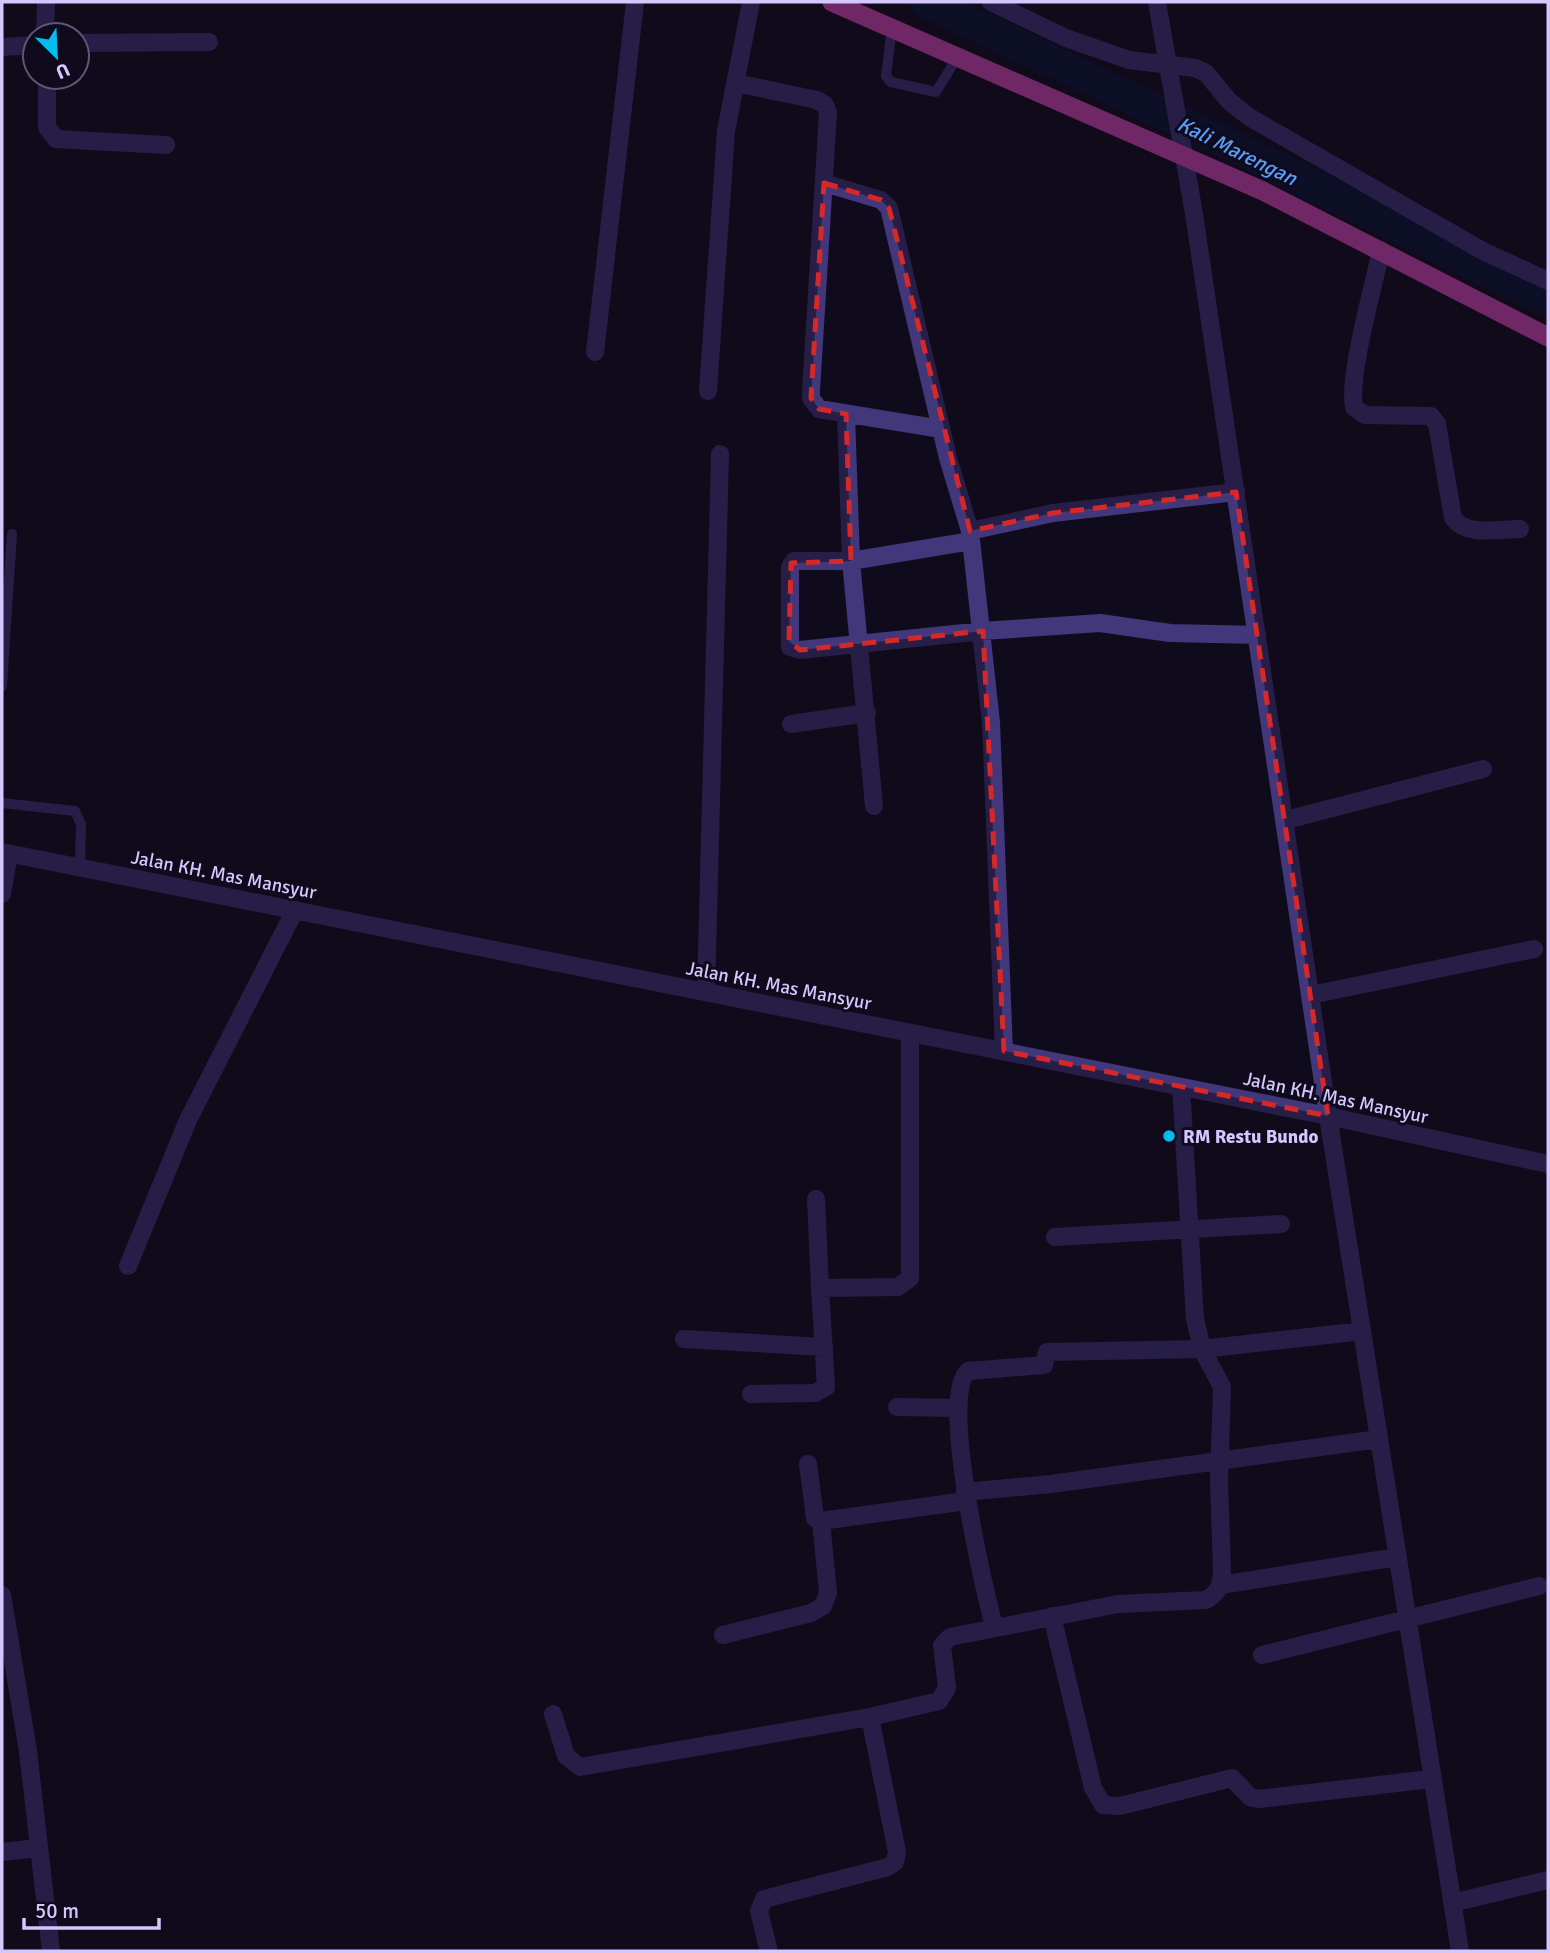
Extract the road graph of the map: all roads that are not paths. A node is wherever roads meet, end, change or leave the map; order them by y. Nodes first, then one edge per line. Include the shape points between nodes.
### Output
1 (46, 2) edge
2 (635, 2) edge
3 (751, 2) edge
4 (832, 2) edge
5 (991, 2) edge
6 (1157, 2) edge
7 (45, 21) edge
8 (892, 28) junction
9 (209, 42) dead end
10 (91, 43) edge
11 (21, 46) edge
12 (2, 47) edge
13 (958, 56) junction
14 (1171, 73) junction
15 (736, 83) junction
16 (47, 91) edge
17 (166, 145) dead end
18 (1184, 154) junction
19 (824, 183) junction
20 (1381, 250) junction
21 (1548, 281) edge
22 (1548, 337) edge
23 (595, 352) dead end
24 (708, 391) dead end
25 (846, 414) junction
26 (942, 429) junction
27 (720, 454) dead end
28 (1236, 492) junction
29 (1520, 529) dead end
30 (12, 534) dead end
31 (971, 536) junction
32 (851, 561) junction
33 (983, 631) junction
34 (1257, 635) junction
35 (858, 644) junction
36 (2, 686) edge
37 (867, 713) junction
38 (791, 724) dead end
39 (1483, 769) dead end
40 (2, 803) edge
41 (874, 806) dead end
42 (1286, 820) junction
43 (5, 852) edge
44 (80, 866) junction
45 (2, 894) edge
46 (295, 909) junction
47 (1534, 949) dead end
48 (706, 992) junction
49 (1311, 995) junction
50 (910, 1032) junction
51 (1004, 1051) junction
52 (1181, 1087) junction
53 (1328, 1115) junction
54 (1548, 1164) edge
55 (816, 1199) dead end
56 (1281, 1224) dead end
57 (1188, 1228) junction
58 (1055, 1237) dead end
59 (128, 1266) dead end
60 (820, 1288) junction
61 (1362, 1331) junction
62 (684, 1339) dead end
63 (824, 1347) junction
64 (1202, 1349) junction
65 (751, 1394) dead end
66 (897, 1407) dead end
67 (959, 1408) junction
68 (1379, 1439) junction
69 (1220, 1460) junction
70 (808, 1464) dead end
71 (965, 1497) junction
72 (821, 1521) junction
73 (1397, 1557) junction
74 (1221, 1585) junction
75 (1539, 1586) dead end
76 (2, 1595) edge
77 (1052, 1616) junction
78 (1409, 1617) junction
79 (994, 1627) junction
80 (4, 1628) edge
81 (723, 1635) dead end
82 (1262, 1655) dead end
83 (553, 1714) dead end
84 (870, 1717) junction
85 (1431, 1779) junction
86 (38, 1848) junction
87 (2, 1852) edge
88 (1548, 1880) edge
89 (1452, 1903) junction
90 (768, 1948) dead end
91 (51, 1951) edge
92 (1460, 1951) edge

1 - 7 street
2 - 23 street
3 - 15 street
4 - 8 highway
5 - 14 street via 1066,38
6 - 14 street
8 - 13 highway
8 - 13 lane via 886,76 891,82 936,92
9 - 10 street
11 - 12 street
13 - 18 highway
14 - 18 street
14 - 21 street via 1195,68 1206,73 1249,117 1483,251
15 - 19 street via 825,105
15 - 24 street via 726,131
16 - 17 street via 47,127 56,139
18 - 20 highway
18 - 28 street
19 - 25 street via 811,398 819,409
19 - 26 street via 881,200 889,208
20 - 22 highway
20 - 29 street via 1360,350 1354,407 1365,415 1431,415 1437,424 1457,524 1468,529
25 - 26 street
25 - 32 street
26 - 31 street
27 - 48 street
28 - 31 street via 1053,513
28 - 34 street
30 - 36 lane
31 - 32 street
31 - 33 street
32 - 35 street
32 - 35 street via 797,560 791,564 789,641 794,650
33 - 34 street via 1100,623 1170,633
33 - 35 street
33 - 51 street
34 - 42 street
35 - 37 street
37 - 38 street
37 - 41 street
39 - 42 street
40 - 44 lane via 77,812
42 - 49 street
43 - 44 street, Jalan KH. Mas Mansyur
43 - 45 street
44 - 46 street, Jalan KH. Mas Mansyur
46 - 48 street, Jalan KH. Mas Mansyur
46 - 59 street via 188,1120
47 - 49 street
48 - 50 street, Jalan KH. Mas Mansyur
49 - 53 street
50 - 51 street, Jalan KH. Mas Mansyur
50 - 60 street via 910,1278 898,1287
51 - 52 street, Jalan KH. Mas Mansyur
52 - 53 street, Jalan KH. Mas Mansyur
52 - 57 street
53 - 54 street, Jalan KH. Mas Mansyur
53 - 61 street
55 - 60 street
56 - 57 street
57 - 58 street
57 - 64 street via 1195,1319
60 - 63 street
61 - 64 street
61 - 68 street
62 - 63 street
63 - 65 street via 827,1383 823,1390
64 - 67 street via 1047,1352 1044,1366 973,1369 962,1378
64 - 69 street via 1222,1387
66 - 67 street
67 - 71 street
68 - 69 street
68 - 73 street
69 - 71 street
69 - 74 street
70 - 72 street via 811,1510
71 - 72 street
71 - 79 street
72 - 81 street via 828,1593 823,1606
73 - 74 street
73 - 78 street
74 - 77 street via 1216,1595 1206,1600 1118,1604
75 - 78 street
76 - 80 street
77 - 79 street
77 - 85 street via 1093,1788 1103,1805 1120,1806 1232,1778 1258,1799
78 - 82 street
78 - 85 street
79 - 84 street via 944,1642 947,1688 939,1701
80 - 86 street via 28,1751
83 - 84 street via 566,1756 580,1767
84 - 90 street via 896,1846 895,1862 764,1899 759,1911
85 - 89 street
86 - 87 street
86 - 91 street
88 - 89 street
89 - 92 street

